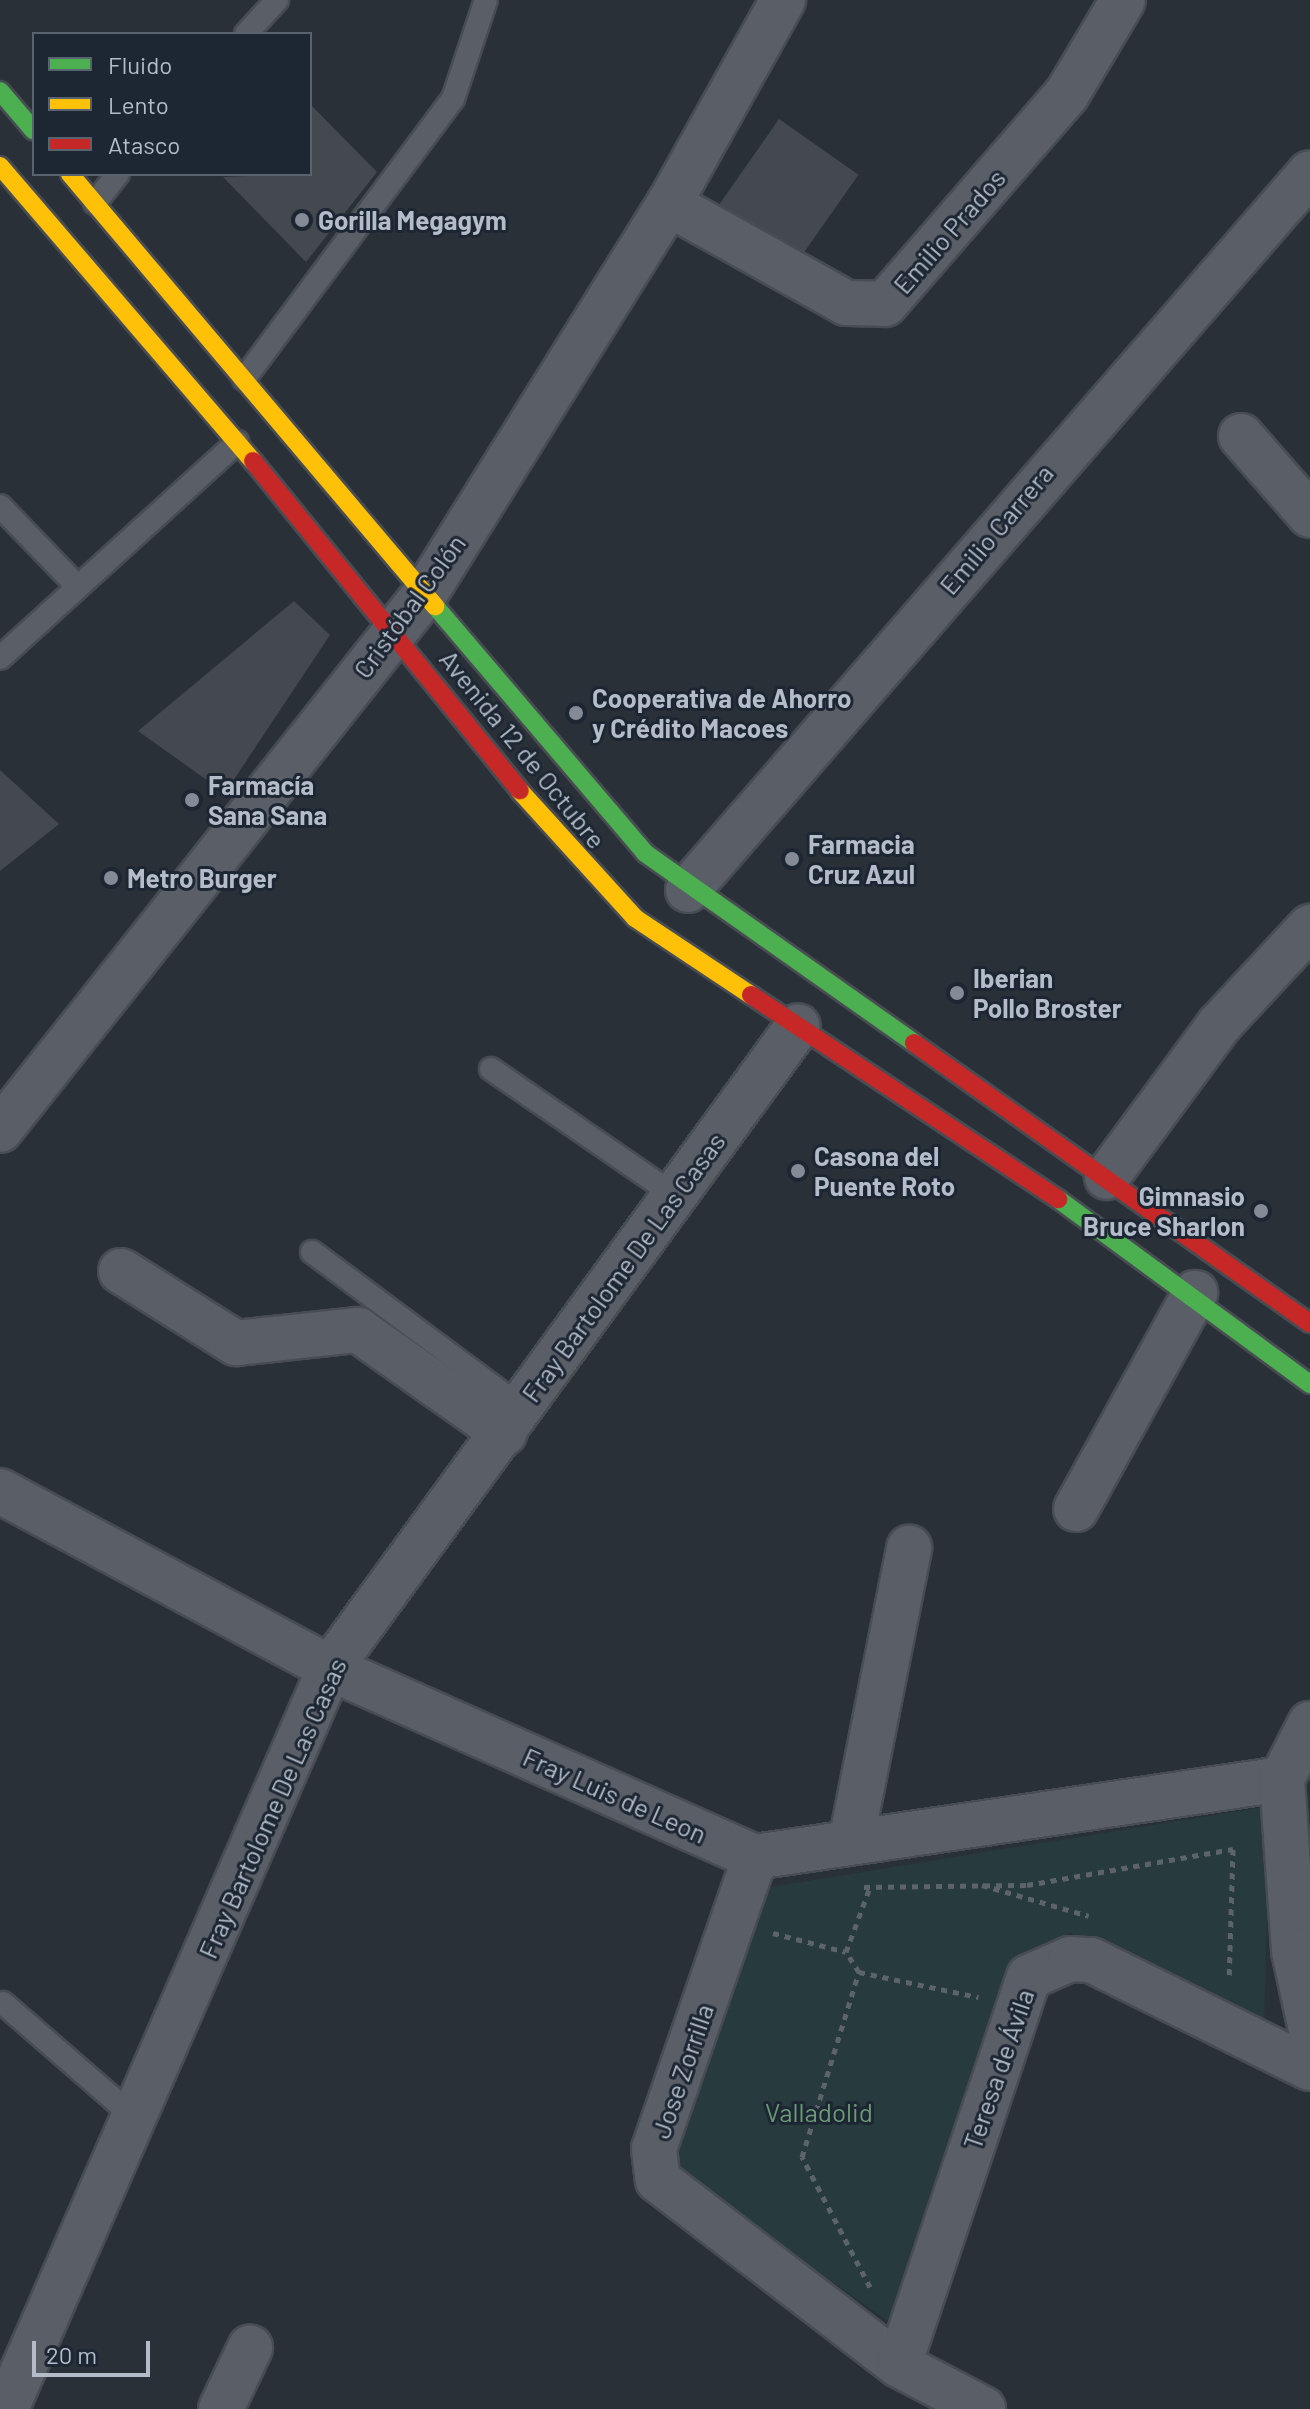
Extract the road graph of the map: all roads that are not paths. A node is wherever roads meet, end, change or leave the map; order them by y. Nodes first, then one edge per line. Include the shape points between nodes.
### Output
1 (277, 0) edge
2 (486, 0) edge
3 (783, 0) edge
4 (1123, 0) edge
5 (248, 32) edge
6 (0, 91) edge
7 (32, 129) edge
8 (0, 166) edge
9 (1310, 173) edge
10 (72, 176) edge
11 (116, 176) edge
12 (95, 203) junction
13 (669, 204) junction
14 (244, 379) junction
15 (1241, 436) dead end
16 (237, 442) junction
17 (0, 506) edge
18 (1310, 515) edge
19 (78, 587) junction
20 (425, 594) junction
21 (395, 631) junction
22 (0, 658) edge
23 (688, 890) junction
24 (1310, 927) edge
25 (798, 1026) junction
26 (491, 1069) dead end
27 (0, 1130) edge
28 (1107, 1177) junction
29 (674, 1195) junction
30 (312, 1252) dead end
31 (121, 1271) dead end
32 (1195, 1293) junction
33 (1310, 1323) edge
34 (1310, 1384) edge
35 (513, 1420) junction
36 (0, 1491) edge
37 (1076, 1509) dead end
38 (909, 1548) dead end
39 (330, 1668) junction
40 (1310, 1724) edge
41 (1282, 1779) junction
42 (852, 1837) junction
43 (755, 1857) junction
44 (3, 2003) dead end
45 (1310, 2025) edge
46 (1310, 2068) edge
47 (134, 2117) junction
48 (250, 2348) dead end
49 (899, 2365) junction
50 (6, 2409) edge
51 (221, 2409) edge
52 (983, 2409) edge

1 - 5 lane
2 - 14 lane via 453,99
3 - 13 street, Cristóbal Colón
4 - 13 street, Emilio Prados via 1067,94 885,304 846,303
6 - 7 main road
8 - 16 main road, Avenida 12 de Octubre
9 - 23 street, Emilio Carrera via 1115,389
10 - 12 main road, Avenida 12 de Octubre
11 - 12 lane
12 - 14 main road, Avenida 12 de Octubre
13 - 20 street, Cristóbal Colón
14 - 20 main road, Avenida 12 de Octubre
15 - 18 street
16 - 19 lane
16 - 21 main road, Avenida 12 de Octubre
17 - 19 lane
19 - 22 lane
20 - 21 street, Cristóbal Colón
20 - 23 main road, Avenida 12 de Octubre via 607,811
21 - 25 main road, Avenida 12 de Octubre via 562,845 635,918
21 - 27 street, Cristóbal Colón
23 - 28 main road, Avenida 12 de Octubre
24 - 28 street via 1219,1025
25 - 29 street, Fray Bartolome De Las Casas
25 - 32 main road, Avenida 12 de Octubre
26 - 29 lane
28 - 33 main road, Avenida 12 de Octubre
29 - 35 street, Fray Bartolome De Las Casas
30 - 35 lane
31 - 35 street via 236,1343 358,1330
32 - 34 main road, Avenida 12 de Octubre
32 - 37 street
35 - 39 street, Fray Bartolome De Las Casas
36 - 39 street, Fray Luis de Leon
38 - 42 street
39 - 43 street, Fray Luis de Leon
39 - 47 street, Fray Bartolome De Las Casas
40 - 41 street
41 - 42 street
41 - 45 street via 1295,1963
42 - 43 street
43 - 49 street, Jose Zorrilla via 654,2149 655,2170 665,2189
44 - 47 lane
46 - 49 street, Teresa de Ávila via 1091,1960 1070,1959 1029,1977 1012,2011
47 - 50 street, Fray Bartolome De Las Casas
48 - 51 street
49 - 52 street, Jose Zorrilla

